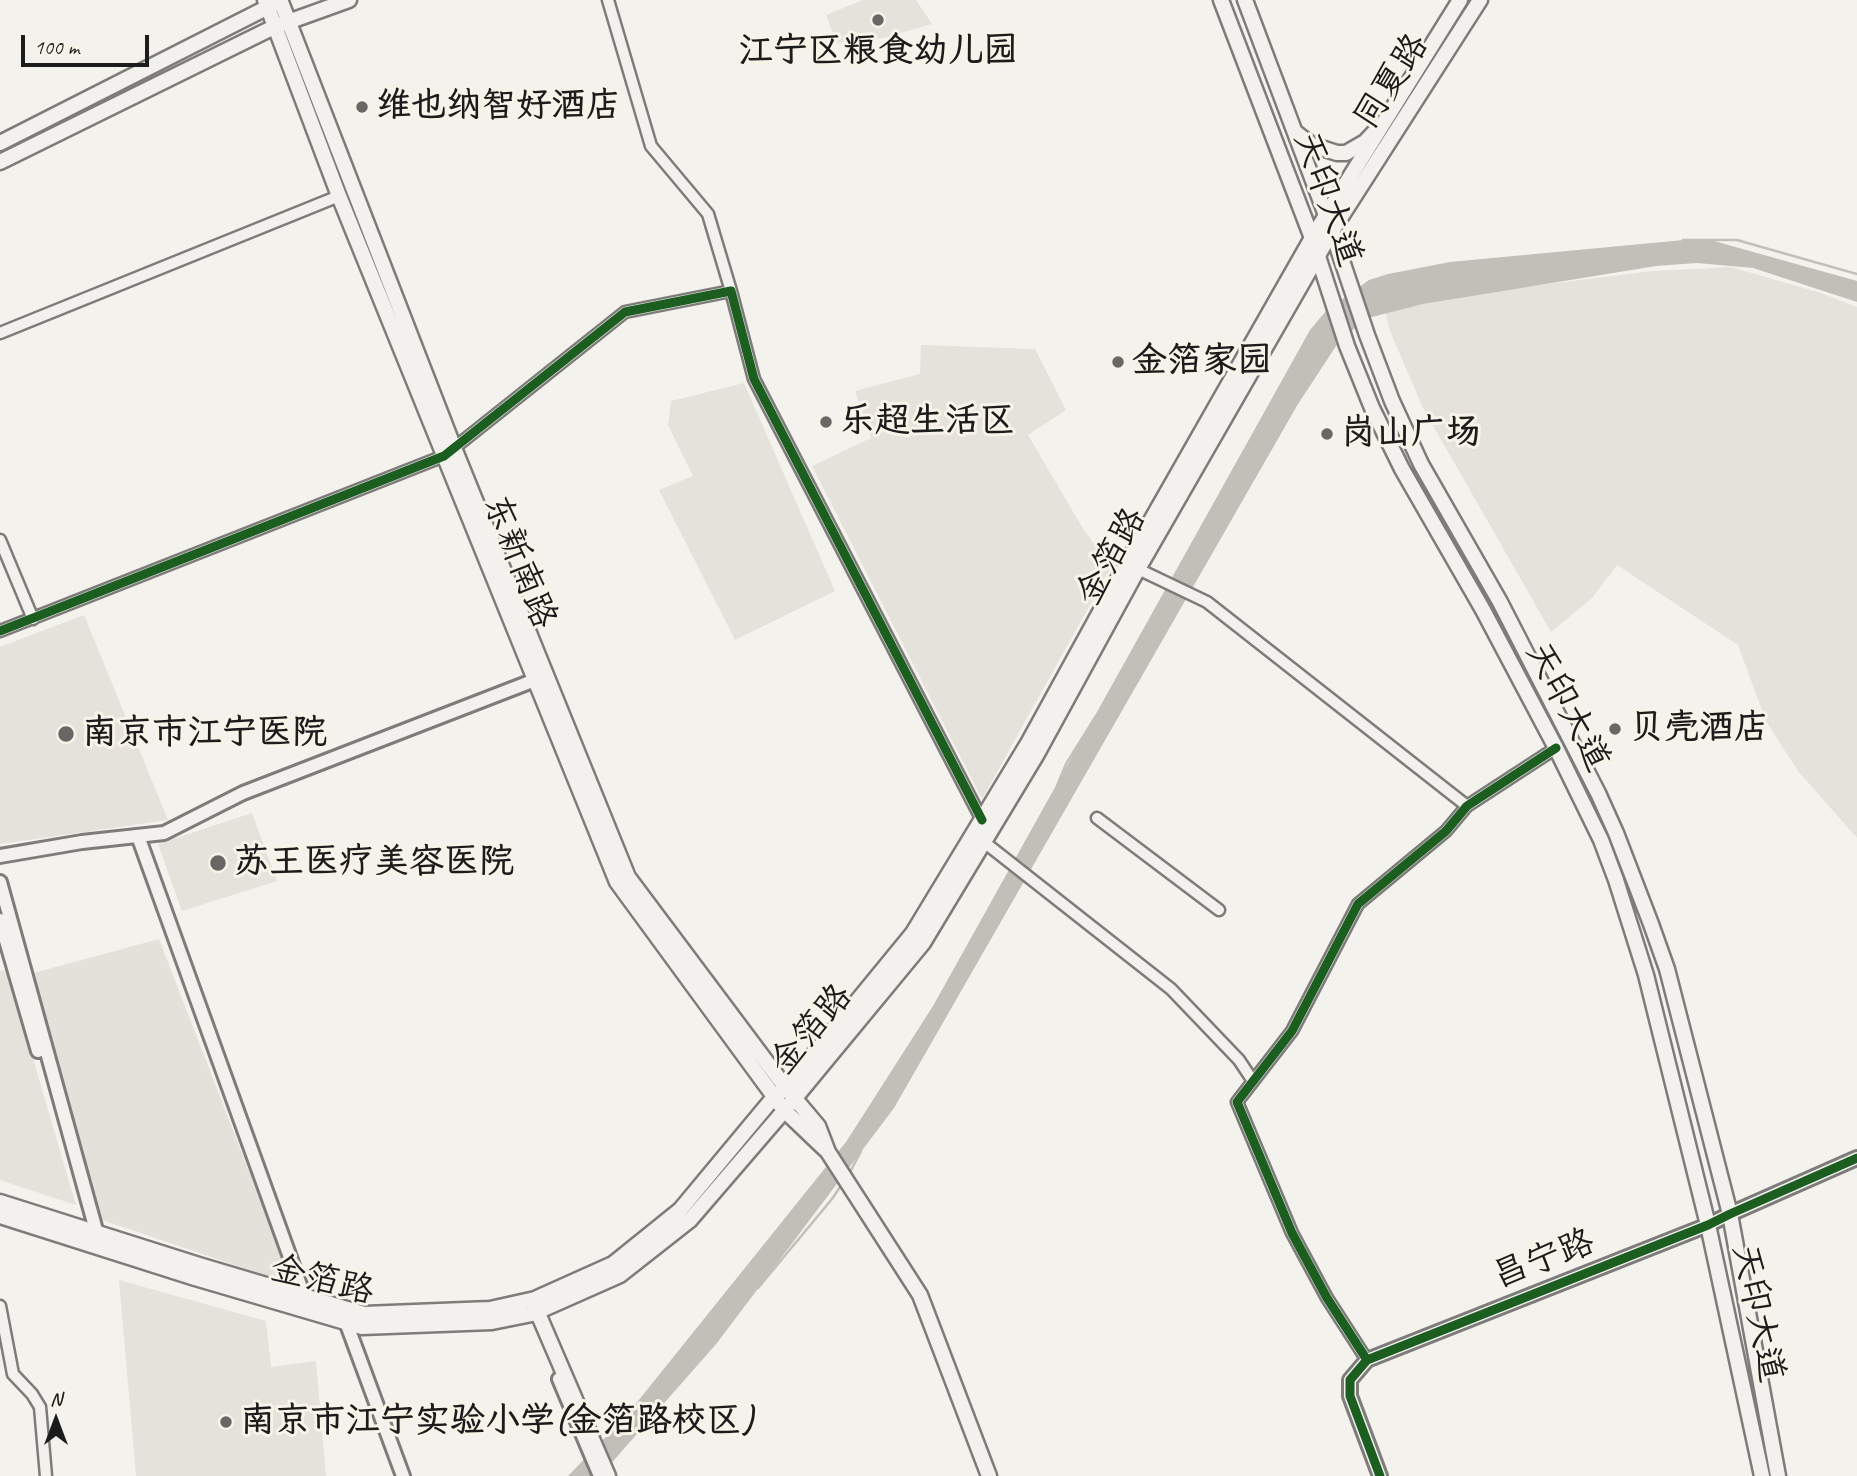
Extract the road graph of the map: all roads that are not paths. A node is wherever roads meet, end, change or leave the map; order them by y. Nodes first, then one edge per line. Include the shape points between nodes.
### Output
1 (349, 0) edge
2 (608, 0) edge
3 (1221, 0) edge
4 (1245, 0) edge
5 (1460, 0) edge
6 (1480, 0) edge
7 (283, 1) edge
8 (266, 4) edge
9 (288, 22) junction
10 (274, 27) junction
11 (1382, 124) junction
12 (1293, 130) junction
13 (0, 143) edge
14 (0, 162) edge
15 (339, 196) junction
16 (1326, 215) junction
17 (1332, 231) junction
18 (1312, 238) junction
19 (1318, 256) junction
20 (731, 290) junction
21 (0, 333) edge
22 (449, 452) junction
23 (0, 540) edge
24 (1138, 569) junction
25 (33, 619) junction
26 (0, 631) edge
27 (535, 680) junction
28 (1556, 748) junction
29 (1468, 806) junction
30 (1097, 818) dead end
31 (982, 820) junction
32 (138, 836) junction
33 (984, 842) junction
34 (0, 856) edge
35 (0, 882) edge
36 (1219, 910) dead end
37 (0, 920) edge
38 (1253, 1081) junction
39 (785, 1094) junction
40 (784, 1111) junction
41 (828, 1152) junction
42 (1857, 1158) edge
43 (0, 1202) edge
44 (1730, 1214) junction
45 (0, 1216) edge
46 (1708, 1226) junction
47 (95, 1239) junction
48 (304, 1296) junction
49 (0, 1306) edge
50 (534, 1308) junction
51 (346, 1322) junction
52 (1367, 1360) junction
53 (597, 1460) junction
54 (46, 1476) edge
55 (403, 1476) edge
56 (600, 1476) edge
57 (608, 1476) edge
58 (989, 1476) edge
59 (1380, 1476) edge
60 (1762, 1476) edge
61 (1778, 1476) edge

1 - 9 main road
2 - 20 street via 651,146 708,214
3 - 18 main road, 天印大道
4 - 12 main road, 天印大道
5 - 11 main road, 同夏路
6 - 17 main road, 同夏路
7 - 8 main road
7 - 9 main road, 东新南路
8 - 10 main road, 东新南路
8 - 13 main road
9 - 10 main road
9 - 22 main road, 东新南路
10 - 14 main road
10 - 15 main road, 东新南路
11 - 12 main road via 1346,153 1312,145
11 - 16 main road, 同夏路
12 - 16 main road, 天印大道
15 - 21 street
15 - 22 main road, 东新南路
16 - 17 main road, 天印大道
16 - 18 main road, 同夏路
17 - 19 main road, 金箔路
17 - 44 main road, 天印大道 via 1392,401 1421,464 1500,601 1616,833 1667,969
18 - 19 main road, 天印大道
18 - 31 main road, 金箔路
19 - 24 main road, 金箔路
19 - 28 main road, 天印大道 via 1348,346 1402,469
20 - 22 street via 625,313
20 - 31 street via 754,379
22 - 25 street
22 - 27 main road, 东新南路
22 - 39 main road, 东新南路 via 628,877
23 - 25 street
24 - 29 street via 1207,602
24 - 33 main road, 金箔路
25 - 26 street
27 - 32 street via 243,793 164,833
27 - 39 main road, 东新南路 via 617,883
28 - 29 street
28 - 46 main road, 天印大道 via 1601,840 1633,928
29 - 38 street via 1446,831 1357,904 1292,1031
30 - 36 street
31 - 39 main road, 金箔路 via 913,933
32 - 34 street
32 - 48 street
33 - 38 street via 1171,989 1239,1060
33 - 39 main road, 金箔路 via 923,943
35 - 47 street
37 - 47 street
38 - 52 street via 1237,1102 1292,1233
39 - 40 main road, 金箔路
39 - 41 main road via 818,1126
39 - 50 main road, 金箔路 via 680,1210 613,1264
40 - 41 main road
40 - 50 main road, 金箔路 via 690,1220 620,1275
41 - 58 main road via 920,1295
42 - 44 street, 昌宁路
43 - 47 main road, 金箔路
44 - 46 street, 昌宁路
44 - 61 main road, 天印大道
45 - 47 main road, 金箔路
46 - 52 street, 昌宁路
46 - 60 main road, 天印大道
47 - 48 main road, 金箔路
47 - 51 main road, 金箔路
48 - 50 main road, 金箔路 via 364,1314
49 - 54 street via 13,1374 40,1407
50 - 51 main road, 金箔路 via 492,1322 362,1327
50 - 53 main road
51 - 55 street
52 - 59 street via 1350,1380 1350,1396
53 - 56 street
53 - 57 main road

